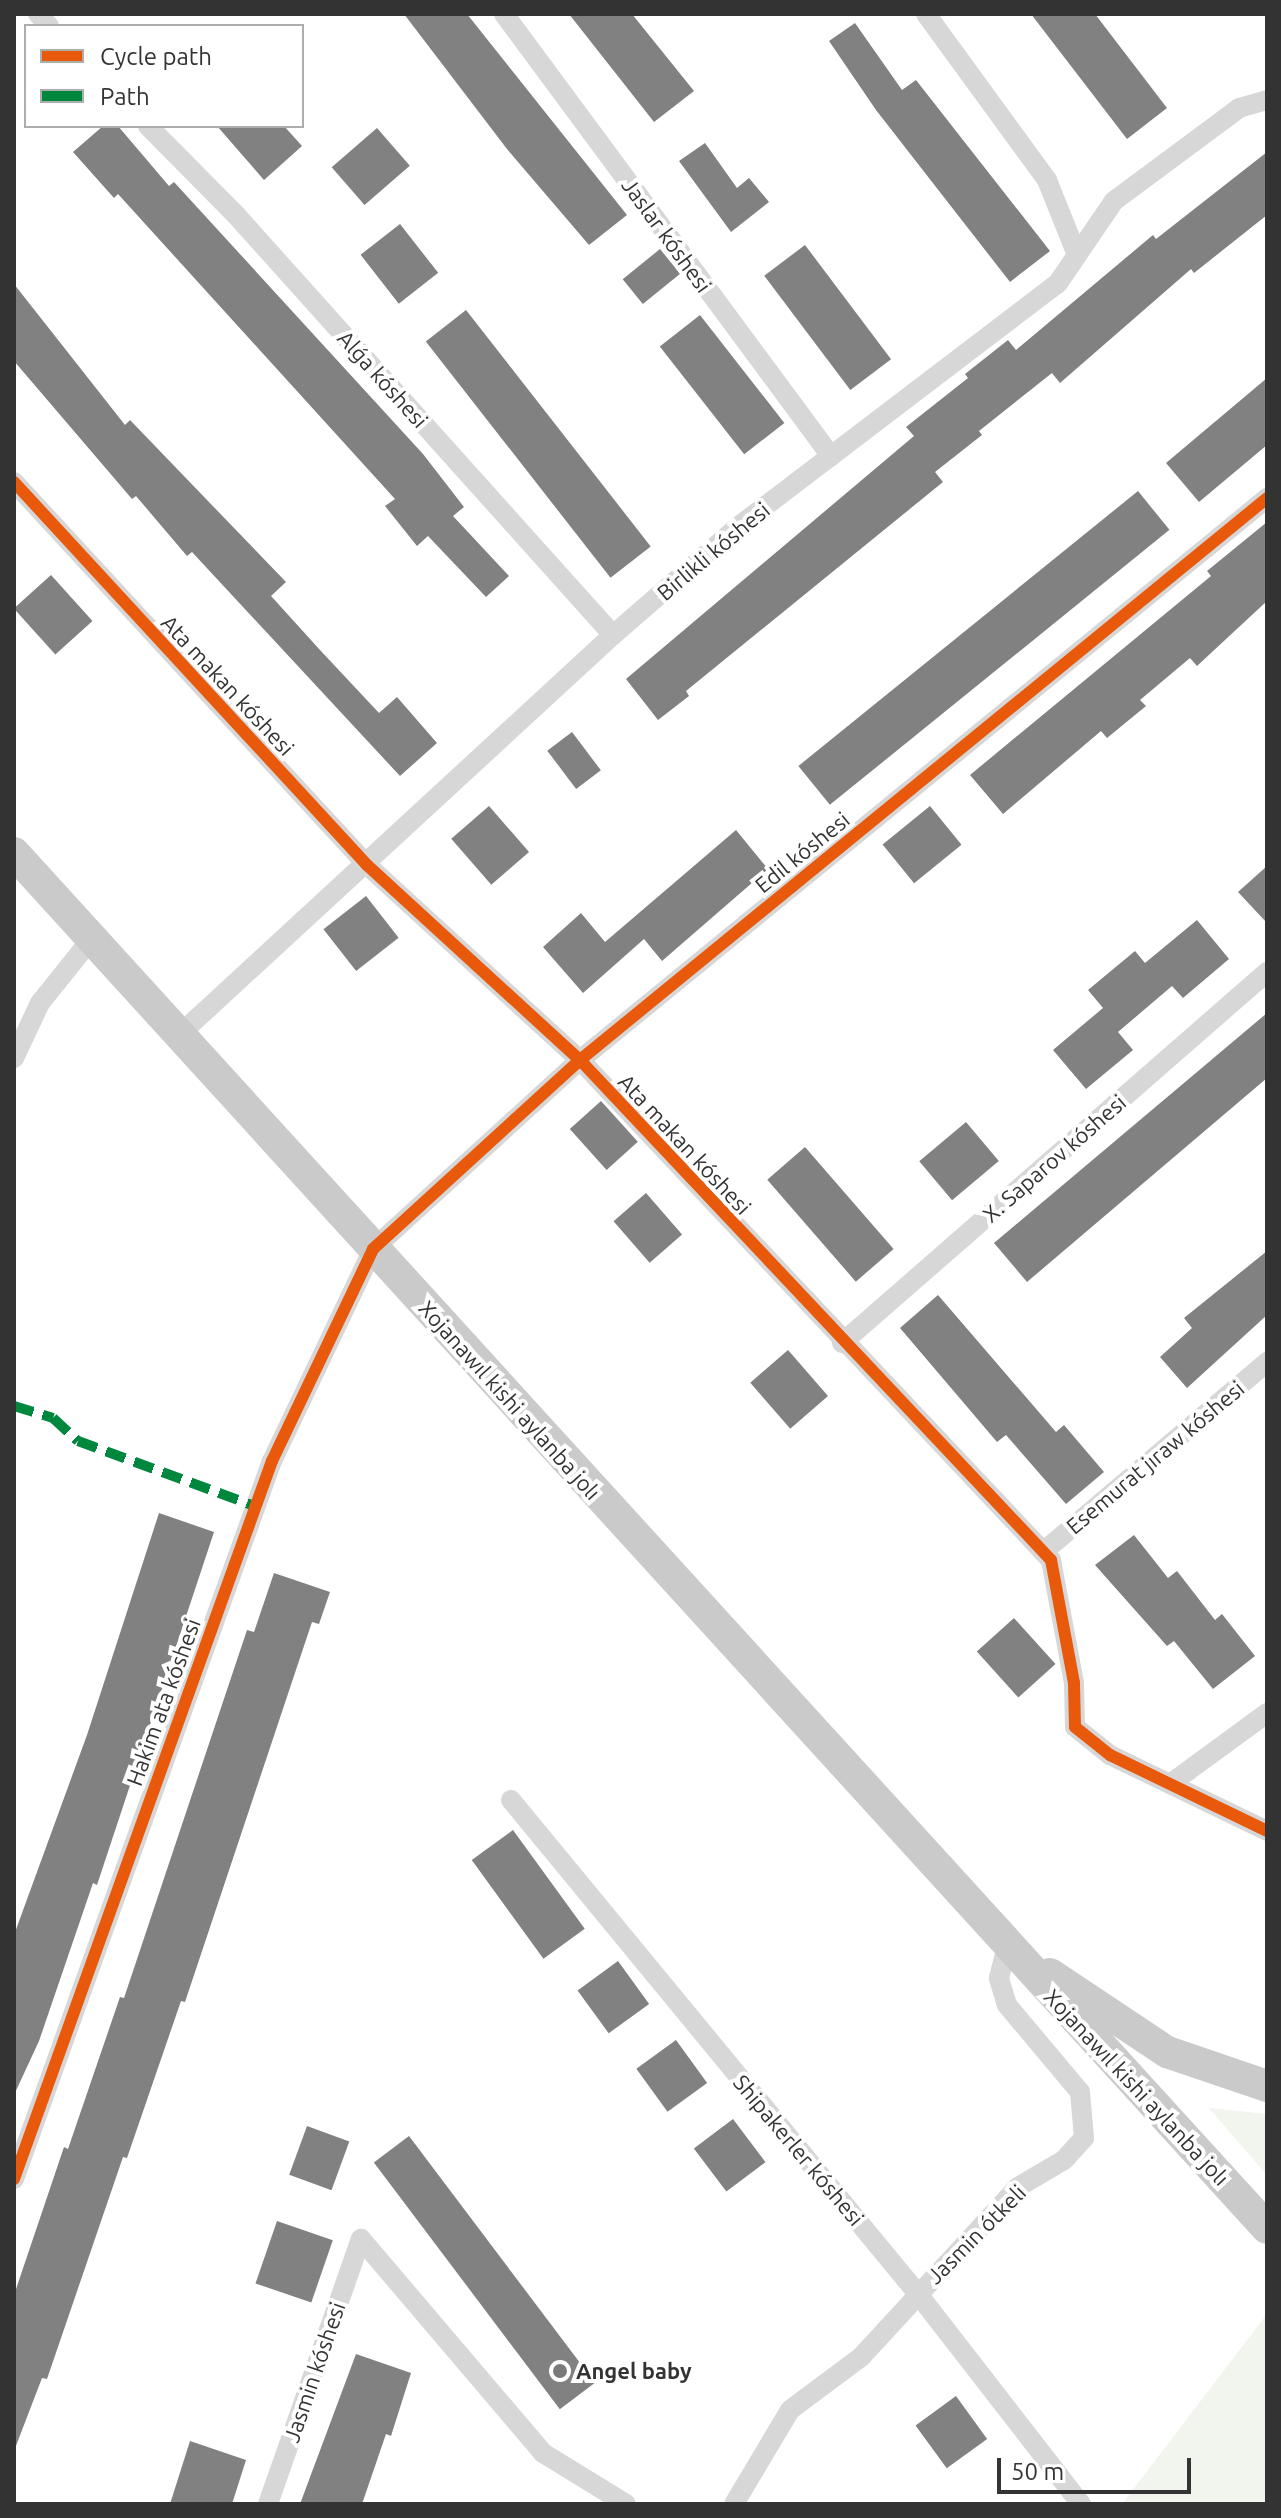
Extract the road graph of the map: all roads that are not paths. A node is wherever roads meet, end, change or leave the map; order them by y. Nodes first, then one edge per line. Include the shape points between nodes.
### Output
1 (504, 14) edge
2 (926, 14) edge
3 (1267, 100) edge
4 (150, 128) edge
5 (1077, 255) junction
6 (831, 456) junction
7 (14, 482) edge
8 (1267, 498) edge
9 (613, 635) junction
10 (14, 853) edge
11 (367, 865) junction
12 (92, 938) junction
13 (1267, 972) edge
14 (179, 1035) junction
15 (14, 1058) edge
16 (580, 1060) junction
17 (373, 1249) junction
18 (842, 1343) junction
19 (1267, 1362) edge
20 (1043, 1552) junction
21 (1267, 1713) edge
22 (1170, 1784) junction
23 (511, 1800) dead end
24 (1267, 1831) edge
25 (1007, 1946) junction
26 (1267, 2086) edge
27 (14, 2179) edge
28 (1267, 2228) edge
29 (918, 2294) junction
30 (268, 2504) edge
31 (626, 2504) edge
32 (734, 2504) edge
33 (1081, 2504) edge

1 - 6 street, Jaslar kóshesi
2 - 5 street via 1047,180
3 - 5 street, Birlikli kóshesi via 1239,108 1114,201
4 - 9 street, Alǵa kóshesi via 236,215
5 - 6 street, Birlikli kóshesi via 1058,283
6 - 9 street, Birlikli kóshesi via 739,526
7 - 11 street, Ata makan kóshesi
8 - 16 street, Edil kóshesi
9 - 11 street, Birlikli kóshesi
10 - 12 main road, Xojanawıl kishi aylanba jolı
11 - 14 street, Birlikli kóshesi
11 - 16 street, Ata makan kóshesi
12 - 14 main road, Xojanawıl kishi aylanba jolı
12 - 15 street via 40,1003
13 - 18 street, X. Saparov kóshesi
14 - 17 main road, Xojanawıl kishi aylanba jolı
16 - 17 street, Edil kóshesi
16 - 18 street, Ata makan kóshesi
17 - 25 main road, Xojanawıl kishi aylanba jolı
17 - 27 street, Hakim ata kóshesi via 272,1461
18 - 20 street, Ata makan kóshesi
19 - 20 street, Esemurat jıraw kóshesi
20 - 22 street, Ata makan kóshesi via 1051,1560 1074,1683 1075,1727 1110,1755
21 - 22 street
22 - 24 street, Ata makan kóshesi
23 - 29 street, Shipakerler kóshesi
25 - 26 main road, Xojanawıl kishi aylanba jolı via 1167,2052
25 - 28 main road, Xojanawıl kishi aylanba jolı
25 - 29 street, Jasmin ótkeli via 999,1978 1007,2005 1080,2092 1084,2138 1064,2160 1018,2187
29 - 32 street, Jasmin ótkeli via 861,2357 790,2410
29 - 33 street, Shipakerler kóshesi
30 - 31 street, Jasmin kóshesi via 361,2239 543,2453

